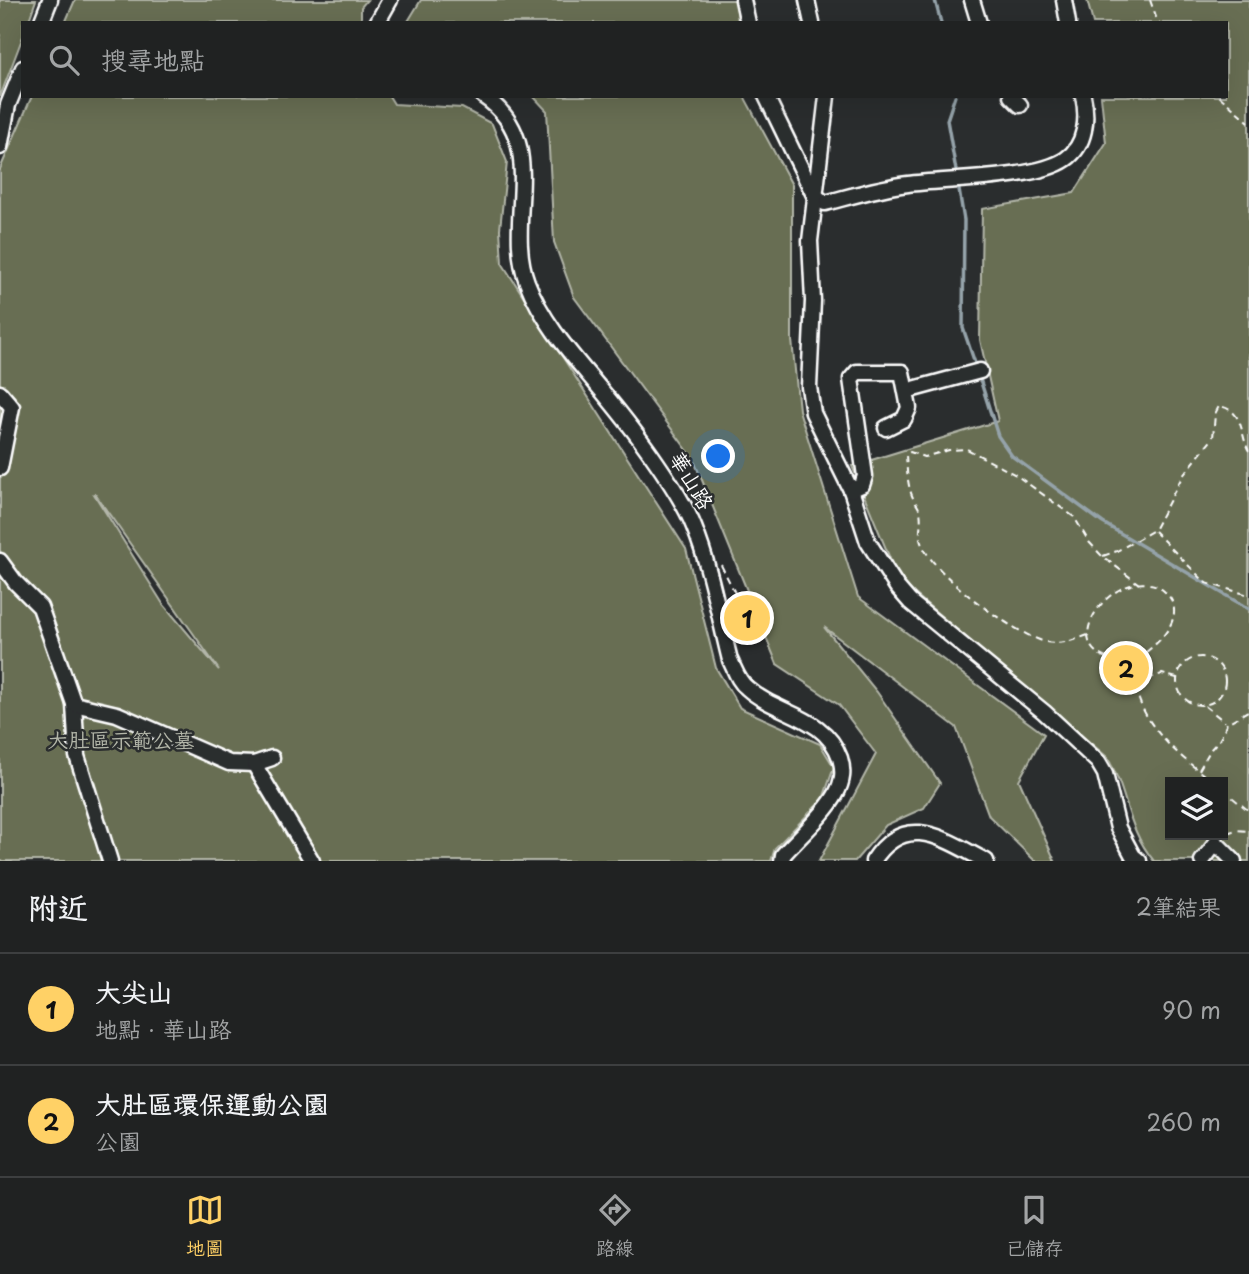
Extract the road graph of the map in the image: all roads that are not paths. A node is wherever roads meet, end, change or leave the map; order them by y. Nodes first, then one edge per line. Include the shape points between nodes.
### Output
1 (50, 0) edge
2 (390, 0) edge
3 (743, 0) edge
4 (807, 0) edge
5 (971, 0) edge
6 (1064, 0) edge
7 (42, 21) edge
8 (378, 21) edge
9 (748, 21) edge
10 (812, 21) edge
11 (978, 21) edge
12 (1068, 21) edge
13 (21, 73) edge
14 (486, 98) edge
15 (767, 98) edge
16 (827, 98) edge
17 (1083, 98) edge
18 (0, 147) edge
19 (814, 195) junction
20 (980, 371) dead end
21 (906, 391) junction
22 (0, 393) edge
23 (886, 428) dead end
24 (0, 468) edge
25 (851, 490) junction
26 (0, 561) edge
27 (74, 704) junction
28 (272, 758) dead end
29 (254, 764) junction
30 (110, 861) edge
31 (312, 861) edge
32 (782, 861) edge
33 (873, 861) edge
34 (986, 861) edge
35 (1139, 861) edge
36 (1202, 861) edge
37 (1234, 861) edge

1 - 7 street
2 - 8 street
3 - 9 street
4 - 10 street
5 - 11 street
6 - 12 street
13 - 18 street via 8,105
14 - 32 street, 華山路 via 512,123 520,142 520,250 531,292 557,338 659,466 694,526 738,678 763,699 817,726 836,747 843,779 835,796
15 - 19 street
16 - 19 street
17 - 19 street via 1086,118 1080,141 1069,157 1056,165 906,184 825,203
19 - 25 street via 809,387 818,426
20 - 21 street
21 - 23 street via 904,419
21 - 25 street via 902,372 857,372 850,379 865,476 862,485
22 - 24 street via 12,407
25 - 35 street via 868,542 910,602 1098,762 1118,828
26 - 27 street via 40,607
27 - 29 street via 117,714 229,763
27 - 30 street via 77,756
28 - 29 street
29 - 31 street
33 - 34 street via 883,845 895,838 923,833 934,834
36 - 37 street via 1216,843

